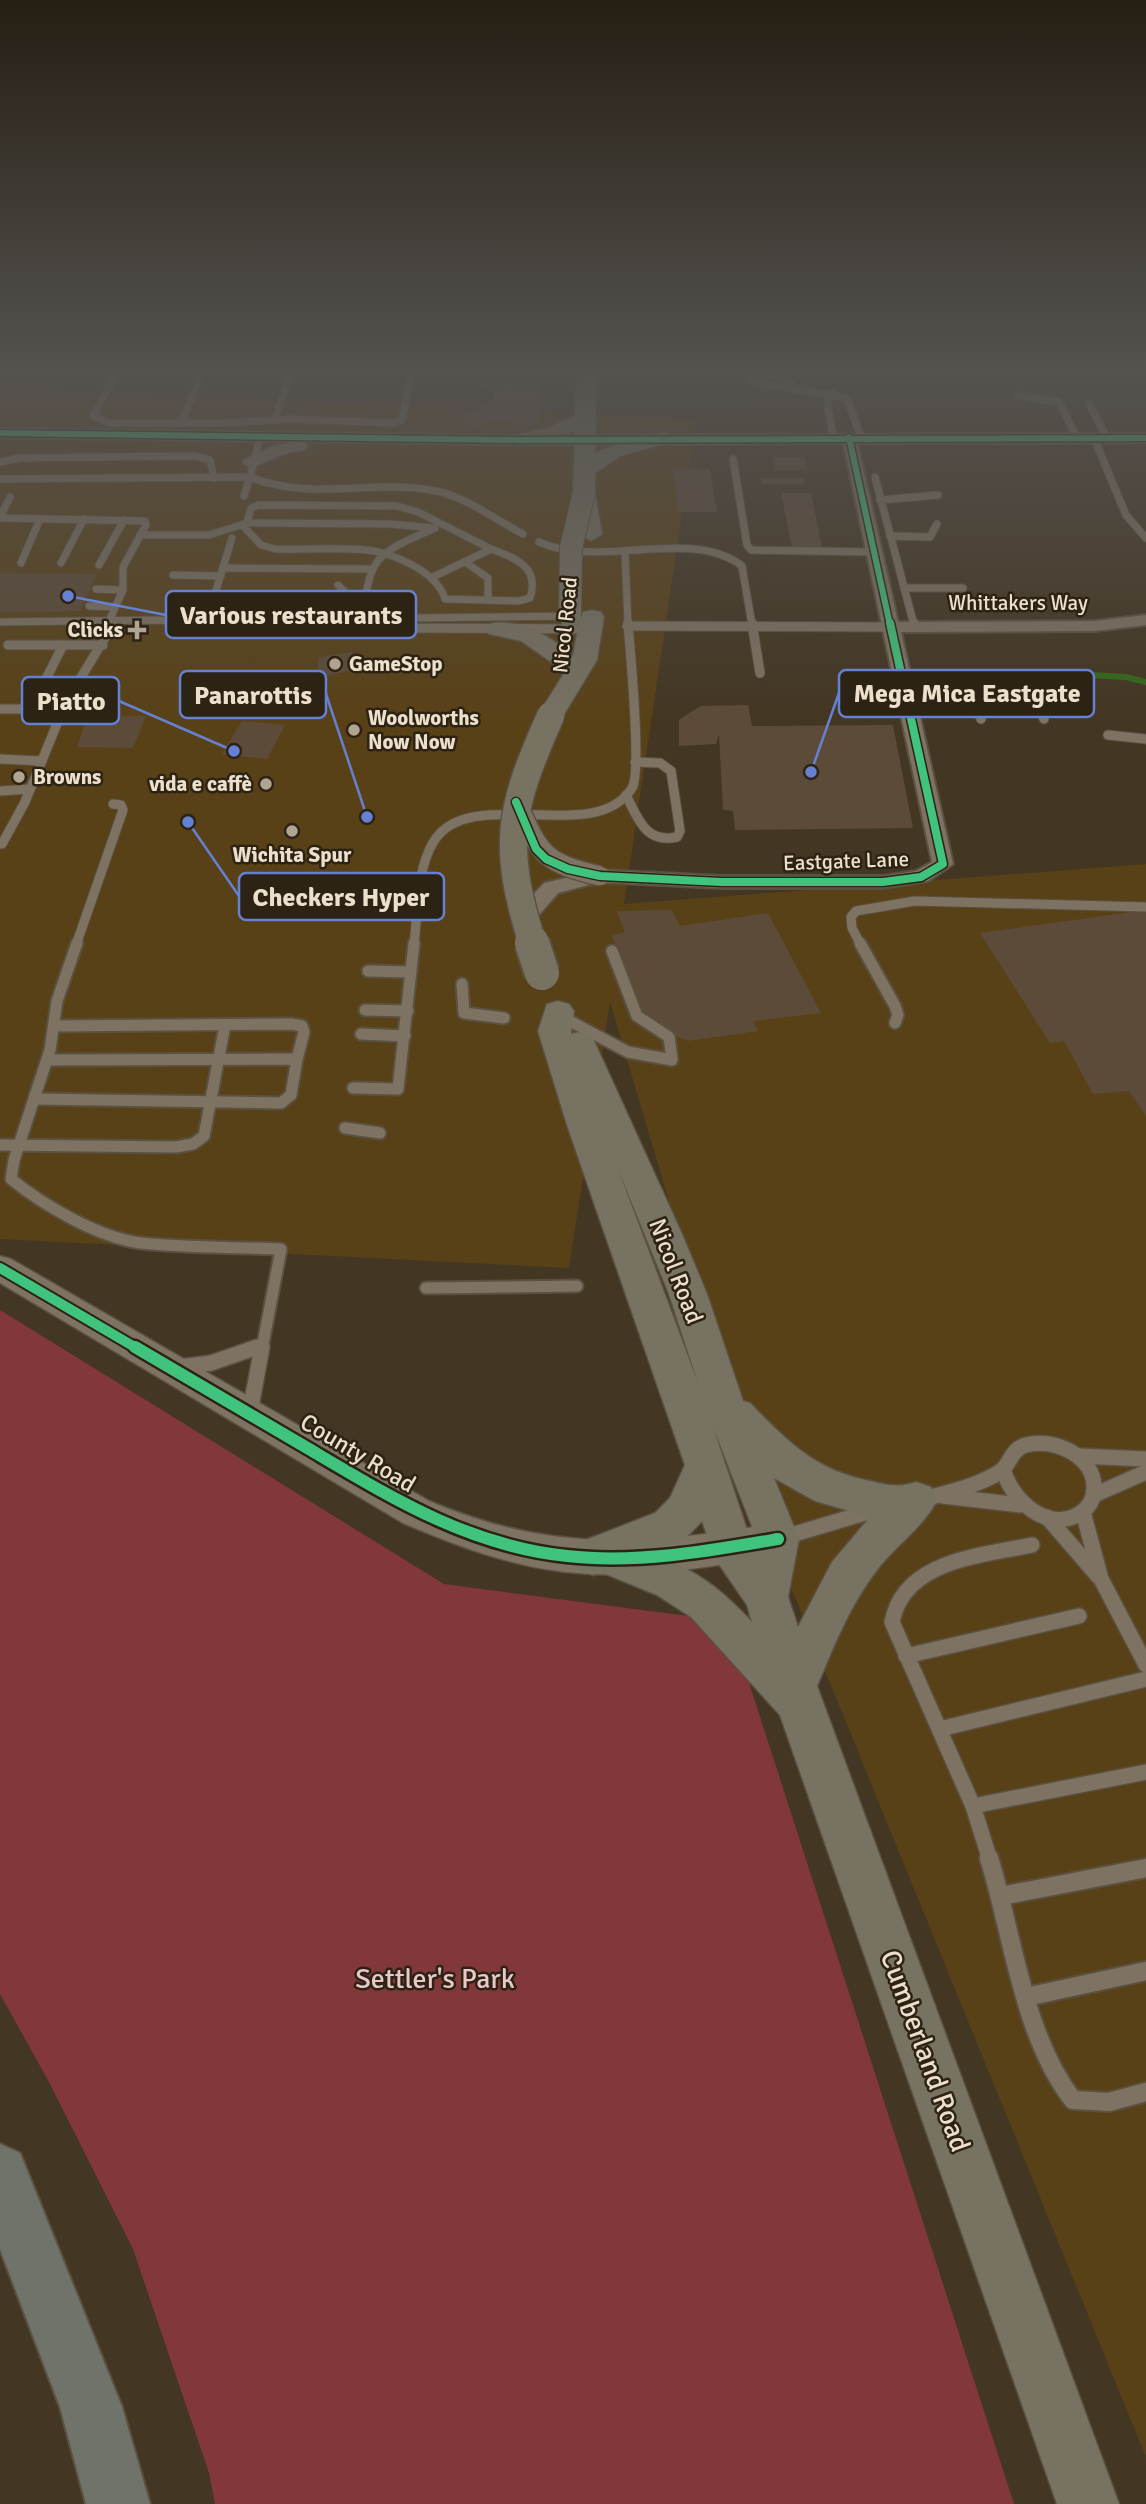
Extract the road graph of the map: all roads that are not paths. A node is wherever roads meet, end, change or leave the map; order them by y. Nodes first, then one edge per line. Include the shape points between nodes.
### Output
1 (246, 488) edge
2 (287, 488) edge
3 (584, 488) edge
4 (738, 488) edge
5 (859, 488) edge
6 (877, 488) edge
7 (1114, 488) edge
8 (938, 495) dead end
9 (244, 496) dead end
10 (10, 497) dead end
11 (880, 500) junction
12 (0, 517) edge
13 (40, 519) junction
14 (83, 519) junction
15 (124, 520) junction
16 (444, 524) junction
17 (937, 524) dead end
18 (245, 525) junction
19 (435, 528) junction
20 (523, 534) dead end
21 (139, 535) junction
22 (890, 537) junction
23 (232, 538) dead end
24 (1146, 538) edge
25 (539, 542) dead end
26 (491, 549) junction
27 (382, 552) junction
28 (625, 552) junction
29 (874, 552) junction
30 (108, 554) junction
31 (128, 554) junction
32 (465, 562) junction
33 (21, 563) dead end
34 (61, 563) dead end
35 (99, 565) dead end
36 (370, 569) junction
37 (173, 575) dead end
38 (221, 576) junction
39 (433, 577) junction
40 (231, 583) dead end
41 (338, 585) dead end
42 (904, 588) junction
43 (963, 588) dead end
44 (96, 589) dead end
45 (123, 590) junction
46 (411, 599) dead end
47 (488, 600) junction
48 (365, 601) junction
49 (89, 606) dead end
50 (115, 607) junction
51 (211, 607) junction
52 (222, 607) dead end
53 (438, 618) joint
54 (1146, 620) edge
55 (112, 621) junction
56 (0, 622) edge
57 (580, 622) junction
58 (206, 623) junction
59 (383, 623) junction
60 (627, 625) junction
61 (361, 626) junction
62 (751, 626) junction
63 (891, 627) junction
64 (915, 627) junction
65 (435, 628) joint
66 (498, 629) junction
67 (8, 645) dead end
68 (63, 645) junction
69 (103, 645) junction
70 (562, 659) junction
71 (760, 673) dead end
72 (905, 690) junction
73 (973, 691) junction
74 (1035, 692) junction
75 (1079, 692) dead end
76 (0, 709) edge
77 (32, 709) junction
78 (63, 710) junction
79 (551, 715) junction
80 (981, 719) dead end
81 (1044, 719) dead end
82 (1108, 735) dead end
83 (1146, 739) edge
84 (0, 759) edge
85 (42, 761) junction
86 (635, 762) junction
87 (30, 789) junction
88 (0, 791) edge
89 (626, 796) junction
90 (516, 802) junction
91 (113, 804) dead end
92 (2, 844) dead end
93 (600, 876) junction
94 (1146, 907) edge
95 (524, 918) junction
96 (612, 951) dead end
97 (368, 971) dead end
98 (411, 972) junction
99 (462, 984) dead end
100 (365, 1010) dead end
101 (408, 1011) junction
102 (561, 1015) junction
103 (503, 1018) dead end
104 (895, 1023) dead end
105 (225, 1025) junction
106 (54, 1026) junction
107 (361, 1034) dead end
108 (405, 1036) junction
109 (297, 1059) junction
110 (48, 1060) junction
111 (218, 1060) junction
112 (353, 1088) dead end
113 (36, 1099) junction
114 (210, 1101) junction
115 (345, 1128) dead end
116 (380, 1133) dead end
117 (0, 1145) edge
118 (20, 1145) junction
119 (0, 1268) edge
120 (577, 1286) dead end
121 (426, 1288) dead end
122 (263, 1345) junction
123 (172, 1368) junction
124 (723, 1401) junction
125 (250, 1412) junction
126 (1079, 1456) junction
127 (1146, 1459) edge
128 (705, 1465) junction
129 (1003, 1469) junction
130 (1146, 1472) edge
131 (1094, 1495) junction
132 (917, 1500) junction
133 (1020, 1505) junction
134 (1083, 1512) junction
135 (1047, 1517) junction
136 (778, 1539) junction
137 (1032, 1545) dead end
138 (732, 1547) junction
139 (602, 1556) junction
140 (1101, 1579) junction
141 (766, 1597) junction
142 (1079, 1616) dead end
143 (906, 1656) junction
144 (1146, 1665) edge
145 (1146, 1679) edge
146 (798, 1698) junction
147 (940, 1730) junction
148 (1146, 1772) edge
149 (974, 1806) junction
150 (1146, 1868) edge
151 (1002, 1896) junction
152 (1146, 1971) edge
153 (1026, 1997) junction
154 (1146, 2092) edge
155 (0, 2173) edge
156 (118, 2504) edge
157 (1088, 2504) edge

1 - 9 lane
2 - 20 lane via 441,492
3 - 57 main road, Nicol Road via 591,534
4 - 29 lane via 751,550
5 - 29 street, Eastgate Lane
6 - 11 lane
7 - 24 lane via 1126,515
8 - 11 lane
10 - 12 lane
11 - 22 lane
12 - 13 lane
13 - 14 lane
13 - 33 lane
14 - 15 lane
14 - 34 lane
15 - 21 lane via 145,521
15 - 30 lane
16 - 18 lane via 397,506 262,505 251,508
16 - 19 lane
16 - 26 lane
17 - 22 lane via 930,537
18 - 19 lane
18 - 21 lane via 204,535
18 - 27 lane via 261,545 275,550
19 - 27 lane
21 - 31 lane
22 - 42 lane
23 - 38 lane
25 - 28 lane via 569,553
26 - 32 lane
26 - 47 lane via 524,563 534,576 533,594 526,601
27 - 36 lane
27 - 39 lane
28 - 60 lane
28 - 62 lane via 712,551 733,557 742,566
29 - 63 street, Eastgate Lane
30 - 31 lane
30 - 35 lane
31 - 45 lane
32 - 39 lane
32 - 47 lane via 488,578
36 - 38 lane
36 - 48 lane
37 - 38 lane
38 - 40 lane
38 - 51 lane
39 - 47 lane via 444,599
41 - 48 lane via 352,598
42 - 43 lane
42 - 64 lane
44 - 45 lane
45 - 50 lane
46 - 48 lane
48 - 61 lane
49 - 50 lane
50 - 55 lane
51 - 52 lane
51 - 58 lane
53 - 57 lane
53 - 59 lane
54 - 64 street, Whittakers Way via 1095,626
55 - 56 lane
55 - 58 lane
55 - 69 lane
57 - 66 lane
57 - 70 main road, Nicol Road
57 - 79 main road, Nicol Road via 584,660
58 - 61 lane
59 - 61 lane
59 - 65 lane
60 - 62 lane
60 - 86 lane
62 - 63 lane
62 - 71 lane
63 - 64 street, Whittakers Way
63 - 72 street, Eastgate Lane
65 - 66 lane
66 - 70 main road via 529,636
67 - 68 lane
68 - 69 lane
68 - 77 lane
69 - 78 lane
70 - 79 main road, Nicol Road
72 - 73 lane
72 - 93 street, Eastgate Lane via 943,864 930,874 912,879 721,883
73 - 74 lane
73 - 80 lane
74 - 75 lane
74 - 81 lane
76 - 77 lane
77 - 78 lane
78 - 85 lane
79 - 90 main road, Nicol Road, bridge
82 - 83 lane
84 - 85 lane
85 - 87 lane
86 - 89 lane via 633,787
86 - 89 lane via 660,764 671,771 677,836 661,841 652,837
87 - 88 lane
87 - 92 lane
89 - 98 lane via 588,812 472,817 441,832 421,880
90 - 93 street, Eastgate Lane, bridge via 546,859
90 - 95 main road, Nicol Road, bridge via 513,856
91 - 106 lane via 123,810 57,1001
93 - 95 street, bridge via 551,888
94 - 104 lane via 915,901 856,911 852,928 895,1006
95 - 102 main road, Nicol Road, bridge
96 - 102 lane via 637,1016 669,1037 672,1060 628,1052
97 - 98 lane
98 - 101 lane
99 - 103 lane via 464,1013
100 - 101 lane
101 - 108 lane
102 - 124 main road, Nicol Road via 584,1053 664,1234
102 - 128 main road, Nicol Road via 554,1031 584,1125
105 - 106 lane
105 - 109 lane via 302,1026
105 - 111 lane
106 - 110 lane
107 - 108 lane
108 - 112 lane via 398,1089
109 - 111 lane
109 - 114 lane via 286,1101
110 - 111 lane
110 - 113 lane
111 - 114 lane
113 - 114 lane
113 - 118 lane
114 - 118 lane via 204,1136 176,1147
115 - 116 lane
117 - 118 lane
118 - 122 lane via 11,1180 116,1237 171,1247 281,1249
119 - 123 street, County Road
120 - 121 lane
122 - 123 lane via 211,1363
122 - 125 lane
123 - 125 street, County Road
124 - 132 main road via 767,1448 830,1489
124 - 136 main road, Nicol Road
125 - 139 street, County Road via 439,1522 540,1553
126 - 127 lane
126 - 129 lane via 1036,1442 1013,1452
126 - 131 lane via 1094,1479
128 - 138 main road, Nicol Road
128 - 139 main road via 686,1510 670,1526
129 - 132 lane
129 - 133 lane via 1004,1482
130 - 131 lane
131 - 134 lane
132 - 133 lane
132 - 136 lane
132 - 146 main road via 873,1542 842,1583 826,1611
133 - 135 lane
134 - 135 lane via 1067,1518
134 - 140 lane
135 - 140 lane
136 - 138 street, County Road
136 - 141 main road, Cumberland Road
137 - 143 lane via 954,1563 922,1575 899,1592 891,1608 892,1622
138 - 139 street, County Road
138 - 141 main road, Cumberland Road
139 - 146 main road via 672,1581 706,1603
140 - 144 lane
141 - 146 main road, Cumberland Road
142 - 143 lane
143 - 147 lane
145 - 147 lane
146 - 157 main road, Cumberland Road
147 - 149 lane
148 - 149 lane
149 - 151 lane
150 - 151 lane
151 - 153 lane
152 - 153 lane
153 - 154 lane via 1056,2078 1073,2100 1109,2102
155 - 156 highway via 91,2407

